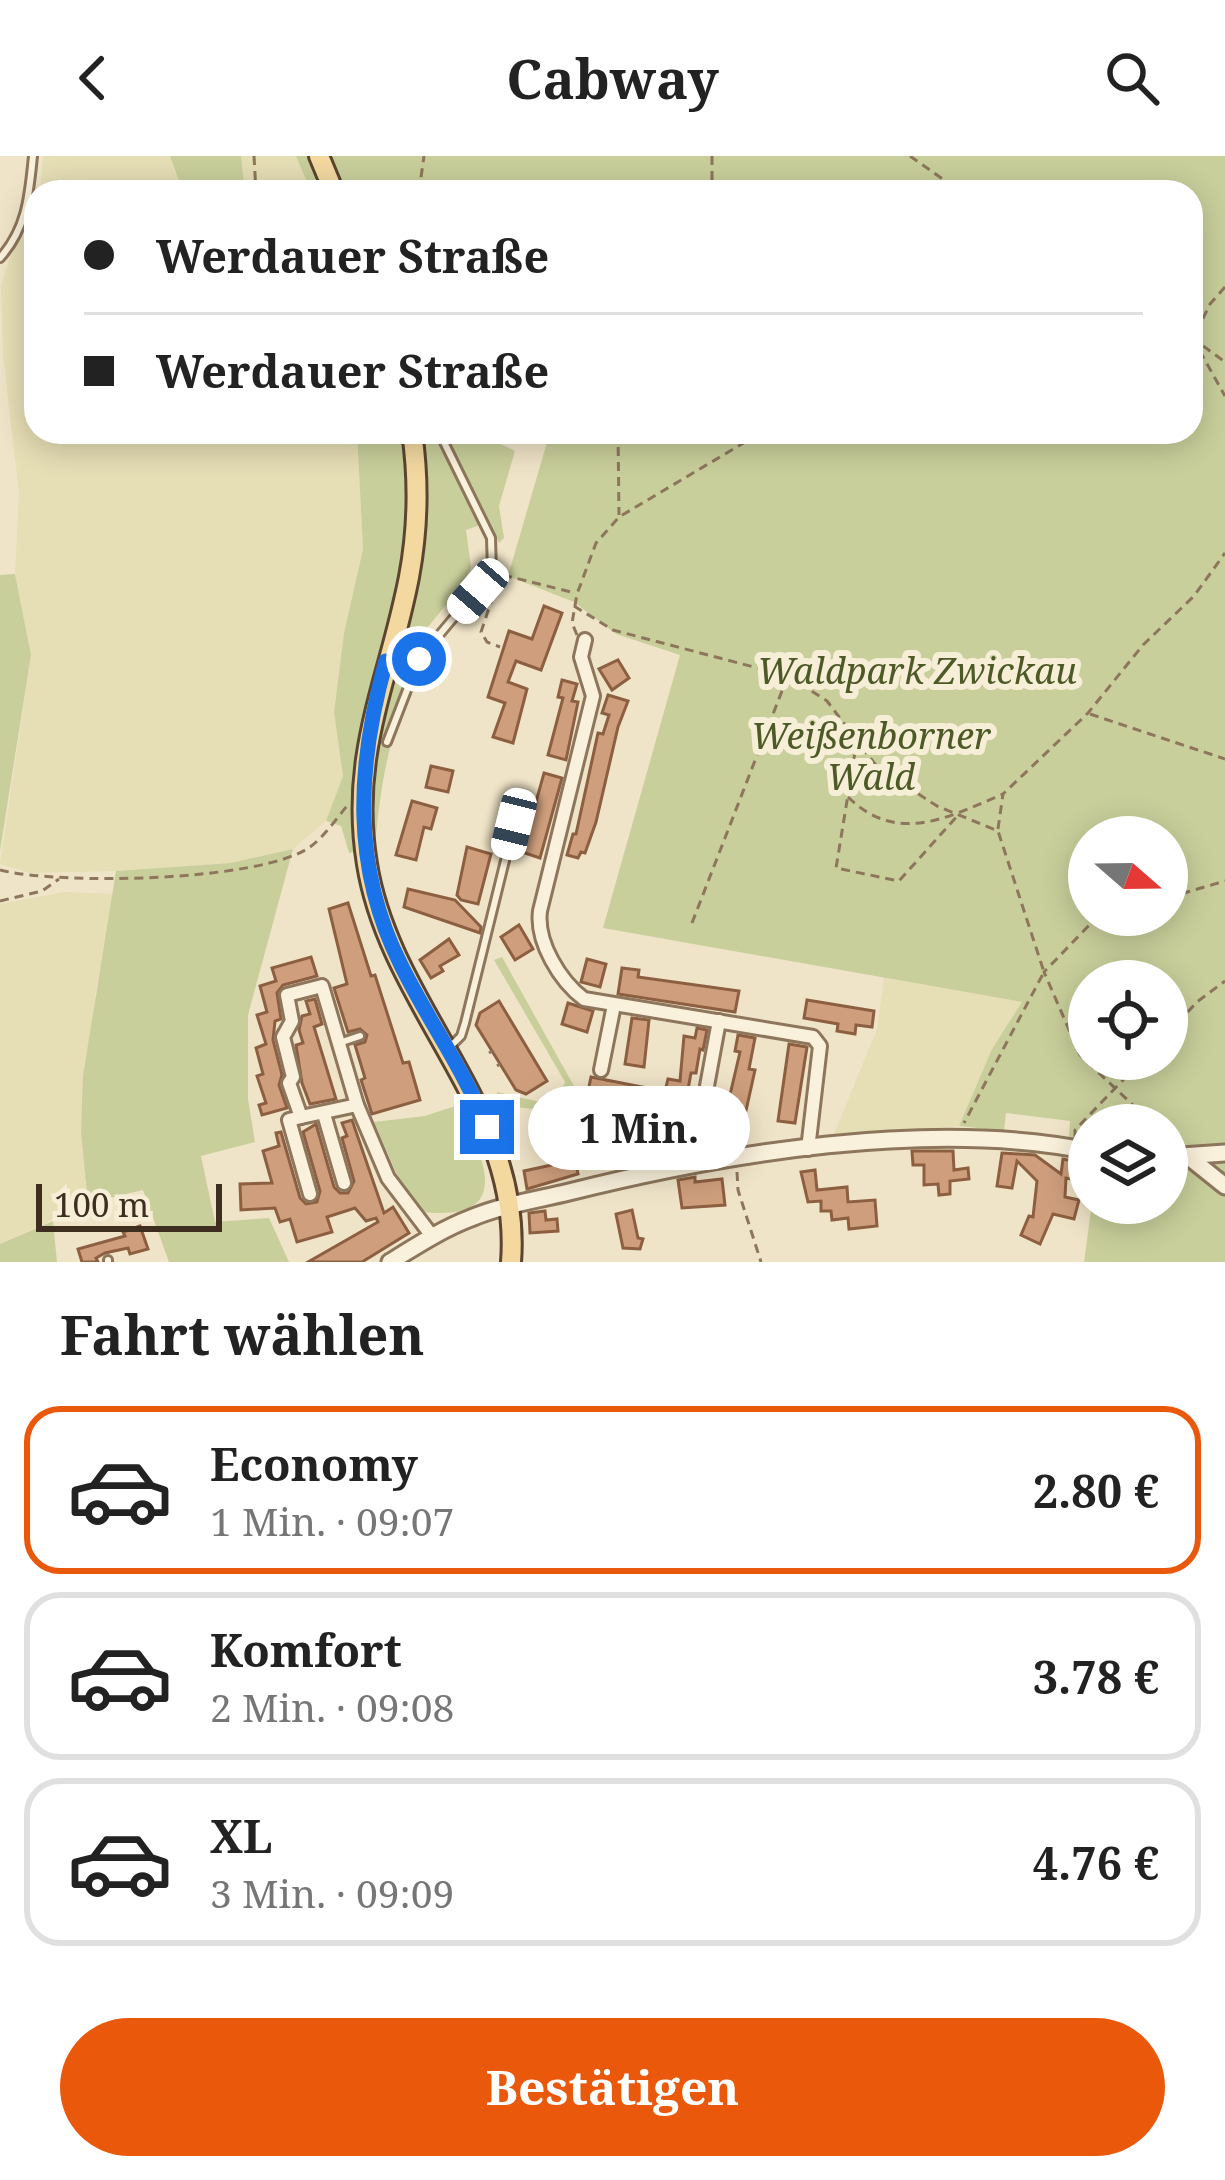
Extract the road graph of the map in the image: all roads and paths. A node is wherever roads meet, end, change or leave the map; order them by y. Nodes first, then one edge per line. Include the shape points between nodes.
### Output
1 (910, 156) edge
2 (944, 180) edge
3 (24, 220) edge
4 (0, 258) edge
5 (1225, 287) edge
6 (1203, 318) edge
7 (1203, 358) edge
8 (1225, 396) edge
9 (414, 444) edge
10 (445, 444) edge
11 (618, 444) edge
12 (742, 444) edge
13 (619, 517) junction
14 (1225, 553) edge
15 (577, 594) junction
16 (574, 606) junction
17 (584, 644) joint
18 (500, 647) dead end
19 (419, 659) junction
20 (386, 661) junction
21 (788, 676) junction
22 (1088, 712) junction
23 (857, 740) junction
24 (387, 742) dead end
25 (1225, 759) edge
26 (368, 792) junction
27 (1003, 794) junction
28 (847, 795) junction
29 (960, 812) junction
30 (514, 824) dead end
31 (998, 831) junction
32 (0, 870) edge
33 (62, 878) junction
34 (1225, 880) edge
35 (1188, 891) edge
36 (0, 901) edge
37 (692, 923) dead end
38 (1079, 936) edge
39 (1044, 972) junction
40 (1225, 980) edge
41 (614, 1005) junction
42 (1188, 1012) edge
43 (719, 1021) junction
44 (360, 1036) dead end
45 (339, 1044) junction
46 (449, 1048) junction
47 (602, 1070) dead end
48 (1123, 1080) edge
49 (707, 1086) dead end
50 (1114, 1089) junction
51 (1100, 1104) edge
52 (1131, 1104) edge
53 (357, 1106) junction
54 (324, 1114) junction
55 (301, 1117) junction
56 (958, 1137) junction
57 (1068, 1149) edge
58 (808, 1150) junction
59 (1225, 1153) edge
60 (736, 1157) junction
61 (1190, 1158) joint
62 (344, 1183) dead end
63 (1225, 1186) edge
64 (310, 1194) dead end
65 (511, 1205) junction
66 (432, 1236) junction
67 (390, 1262) edge
68 (511, 1262) edge
69 (761, 1262) edge

1 - 2 path
3 - 4 lane
5 - 6 path
7 - 8 path
9 - 20 main road via 414,539
10 - 19 lane via 491,538 492,572
11 - 13 path
12 - 13 path
13 - 15 path via 596,543
14 - 22 path
15 - 16 path
15 - 18 path via 500,574 481,632
16 - 17 path via 572,623
16 - 21 path via 613,630
17 - 41 street via 593,696 538,926 574,992
19 - 20 lane
19 - 24 lane
20 - 26 main road via 367,737
21 - 23 path via 827,701
21 - 37 path
22 - 25 path
22 - 27 path
23 - 28 path
23 - 29 path via 912,792
26 - 33 path via 309,848 260,866
26 - 46 main road via 367,867 385,928
27 - 29 path
27 - 31 path
28 - 29 path via 882,822 925,824
28 - 29 path via 836,868 899,881
29 - 31 path
30 - 46 lane via 465,1023
31 - 39 path
32 - 33 path
33 - 36 path
34 - 35 path
38 - 39 path
39 - 50 path via 1080,1054
39 - 56 path
40 - 42 path
41 - 43 street
41 - 47 street
43 - 49 street
43 - 58 street via 814,1036 820,1046
44 - 45 lane
45 - 53 street
45 - 55 street via 322,986 287,995 292,1021 283,1037
46 - 65 main road via 499,1157
48 - 50 path
50 - 51 path
50 - 52 path
53 - 54 street
53 - 66 street via 388,1178
54 - 55 street
54 - 62 street
55 - 64 street via 289,1120
56 - 57 street
56 - 58 street
58 - 60 street
59 - 61 street
60 - 65 street
60 - 69 path
61 - 63 street
65 - 66 street
65 - 68 main road
66 - 67 street

